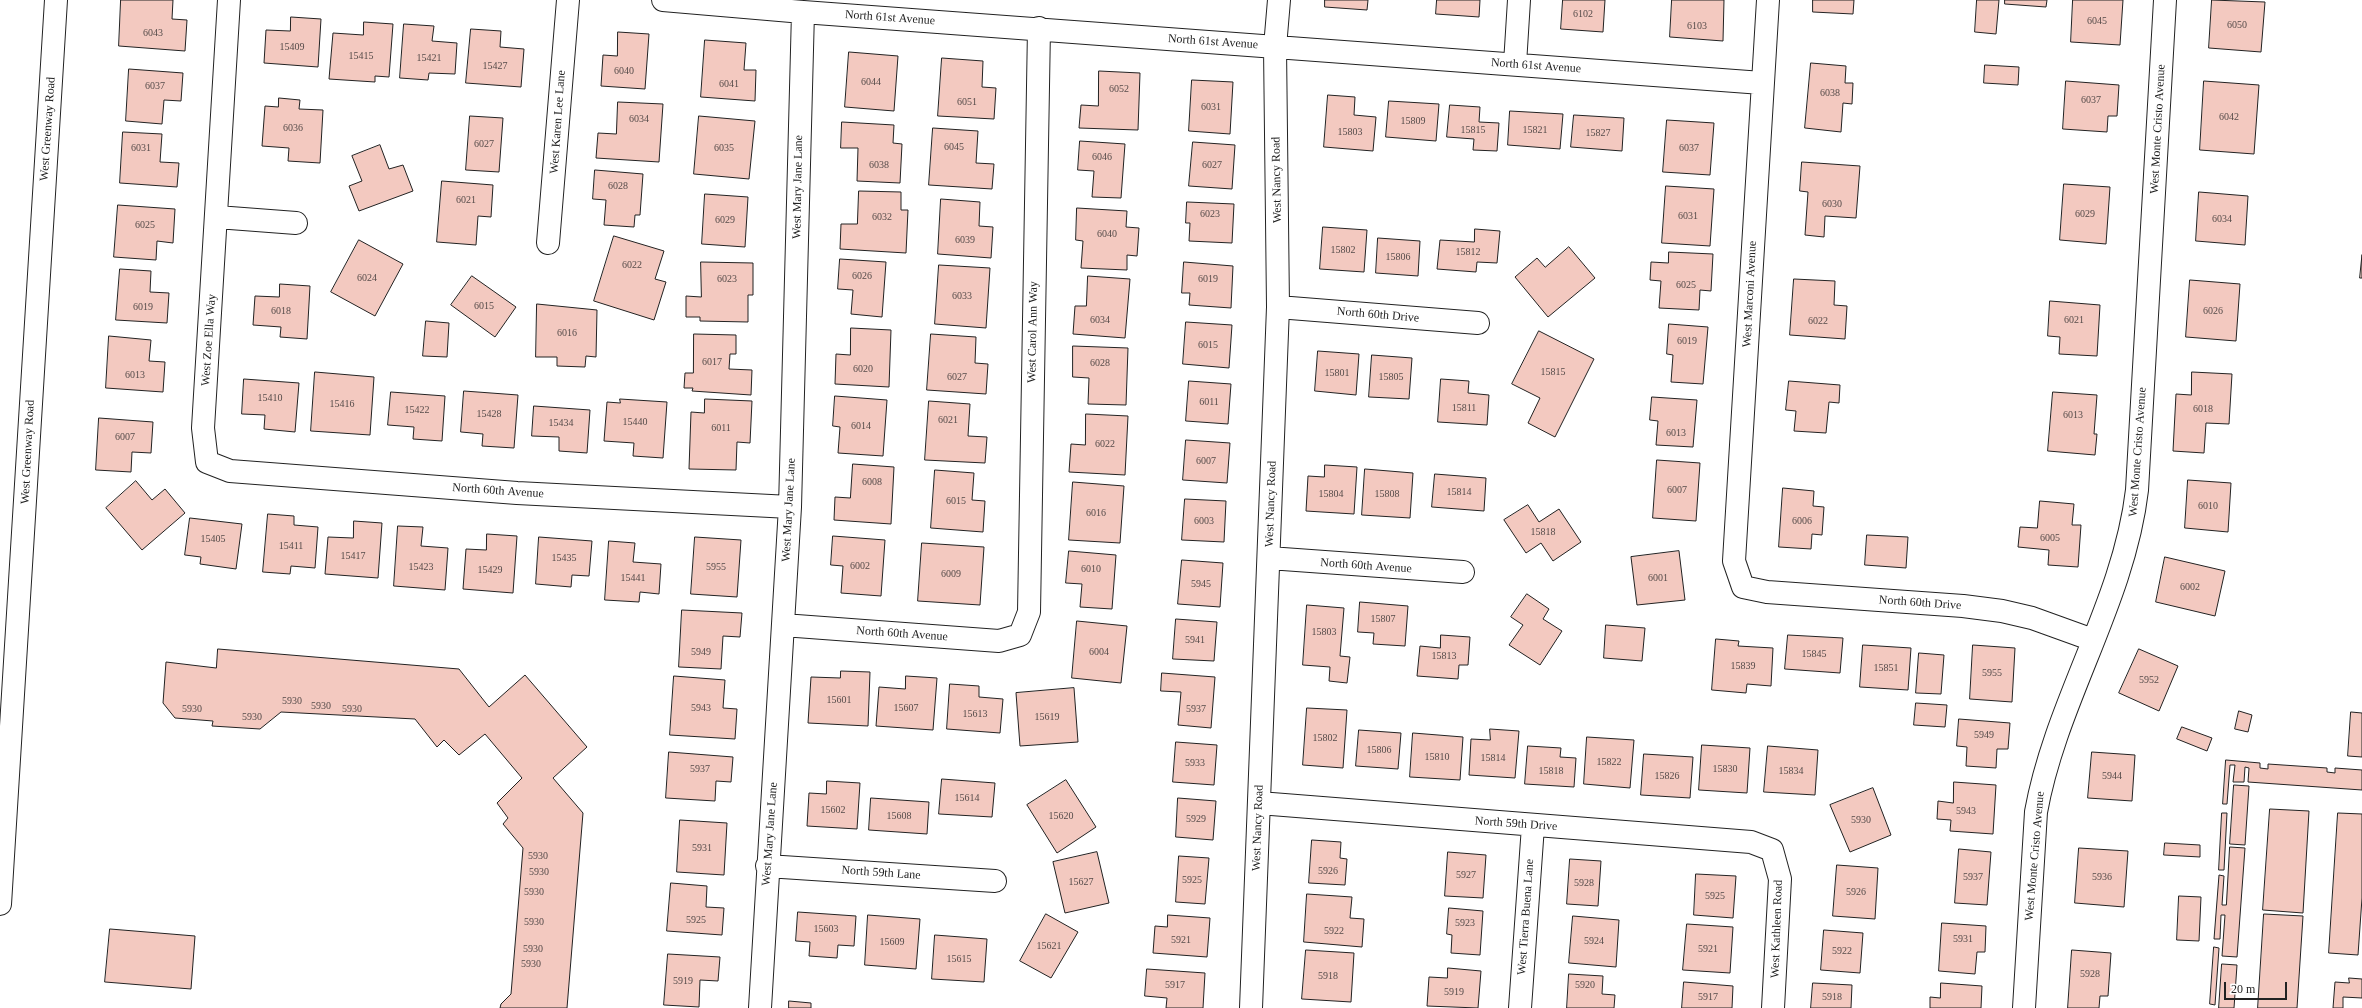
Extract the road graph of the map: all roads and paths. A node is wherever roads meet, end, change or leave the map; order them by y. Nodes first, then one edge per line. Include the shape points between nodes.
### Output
1 (56, 0) edge
2 (229, 0) edge
3 (568, 0) edge
4 (663, 0) edge
5 (1279, 0) edge
6 (1520, 0) edge
7 (1768, 0) edge
8 (2166, 0) edge
9 (803, 12) junction
10 (1039, 28) junction
11 (1276, 47) junction
12 (1515, 64) junction
13 (1762, 82) junction
14 (217, 217) junction
15 (296, 223) dead end
16 (548, 244) dead end
17 (1278, 307) junction
18 (1478, 324) dead end
19 (207, 462) joint
20 (790, 507) junction
21 (1269, 558) junction
22 (1463, 572) dead end
23 (1743, 587) joint
24 (783, 626) junction
25 (1020, 635) joint
26 (2093, 640) junction
27 (1259, 803) junction
28 (1533, 826) junction
29 (1772, 850) joint
30 (768, 866) junction
31 (995, 881) dead end
32 (0, 904) edge
33 (760, 1008) edge
34 (1251, 1008) edge
35 (1520, 1008) edge
36 (1773, 1008) edge
37 (2024, 1008) edge

1 - 32 street, West Greenway Road
2 - 14 street, West Zoe Ella Way
3 - 16 street, West Karen Lee Lane
4 - 9 street, North 61st Avenue
5 - 11 street, West Nancy Road
6 - 12 street
7 - 13 street, West Marconi Avenue
8 - 26 street, West Monte Cristo Avenue via 2134,519
9 - 10 street, North 61st Avenue
9 - 20 street, West Mary Jane Lane
10 - 11 street, North 61st Avenue
10 - 25 street, West Carol Ann Way via 1028,612
11 - 12 street, North 61st Avenue
11 - 17 street, West Nancy Road
12 - 13 street, North 61st Avenue
13 - 23 street, West Marconi Avenue via 1734,561
14 - 15 street
14 - 19 street, West Zoe Ella Way via 203,428
17 - 18 street, North 60th Drive
17 - 21 street, West Nancy Road
19 - 20 street, North 60th Avenue via 230,471 477,490
20 - 24 street, West Mary Jane Lane
21 - 22 street, North 60th Avenue
21 - 27 street, West Nancy Road
23 - 26 street, North 60th Drive via 1767,592 2002,611 2039,620
24 - 25 street, North 60th Avenue via 999,641
24 - 30 street, West Mary Jane Lane
26 - 37 street, West Monte Cristo Avenue via 2052,745 2036,812
27 - 28 street, North 59th Drive
27 - 34 street, West Nancy Road
28 - 29 street, North 59th Drive via 1751,842
28 - 35 street, West Tierra Buena Lane
29 - 36 street, West Kathleen Road via 1780,879
30 - 31 street, North 59th Lane
30 - 33 street, West Mary Jane Lane

